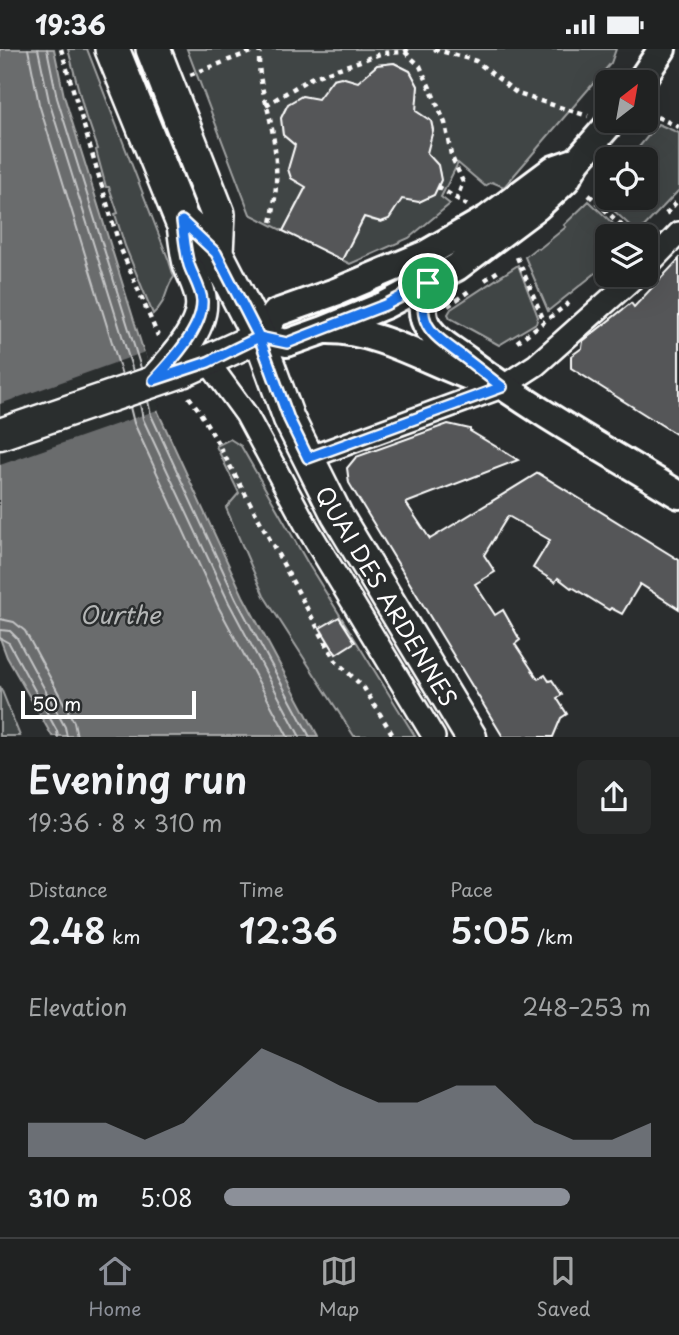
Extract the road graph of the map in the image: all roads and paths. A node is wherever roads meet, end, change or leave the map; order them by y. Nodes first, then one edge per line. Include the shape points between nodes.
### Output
1 (61, 49) edge
2 (112, 49) edge
3 (153, 49) edge
4 (259, 49) edge
5 (434, 49) edge
6 (662, 49) edge
7 (407, 50) edge
8 (648, 70) edge
9 (190, 75) dead end
10 (267, 105) junction
11 (658, 117) edge
12 (595, 118) edge
13 (679, 127) edge
14 (601, 133) edge
15 (577, 161) junction
16 (438, 187) dead end
17 (589, 195) dead end
18 (182, 221) junction
19 (271, 222) dead end
20 (620, 224) edge
21 (679, 233) edge
22 (216, 253) junction
23 (658, 255) edge
24 (517, 257) dead end
25 (500, 269) dead end
26 (428, 283) junction
27 (624, 287) edge
28 (574, 299) dead end
29 (441, 311) dead end
30 (544, 321) junction
31 (324, 330) junction
32 (259, 337) junction
33 (159, 338) dead end
34 (517, 342) dead end
35 (208, 362) junction
36 (154, 380) junction
37 (502, 387) junction
38 (190, 401) dead end
39 (0, 434) edge
40 (308, 458) junction
41 (679, 495) edge
42 (394, 737) edge
43 (434, 737) edge
44 (471, 737) edge

1 - 33 path via 120,247
2 - 18 main road
3 - 22 main road via 218,214
4 - 9 path
4 - 10 path
5 - 12 path via 477,61 518,95
6 - 8 street
7 - 10 path via 383,53 311,78
7 - 16 path via 420,67 445,123 451,155 463,182 455,197
10 - 19 path via 277,168
11 - 13 path
14 - 15 street
15 - 26 street via 566,180 537,207 483,249
15 - 32 street via 554,169 487,219 426,254 276,313
17 - 20 path
18 - 22 main road
18 - 36 main road via 188,264 202,304 178,355
21 - 23 street
22 - 32 main road
24 - 30 path
25 - 29 path
26 - 31 street
26 - 37 street via 423,314 430,331
27 - 37 street via 536,365
28 - 30 path
30 - 34 path
31 - 32 street via 287,343
31 - 37 street via 386,341 452,371
32 - 35 main road
32 - 40 main road, QUAI DES ARDENNES
35 - 36 main road
35 - 43 street, QUAI DES ARDENNES via 246,414 307,527
36 - 39 main road
37 - 40 street
37 - 41 street
38 - 42 path via 215,438 335,660 364,688
40 - 44 main road, QUAI DES ARDENNES via 365,563

